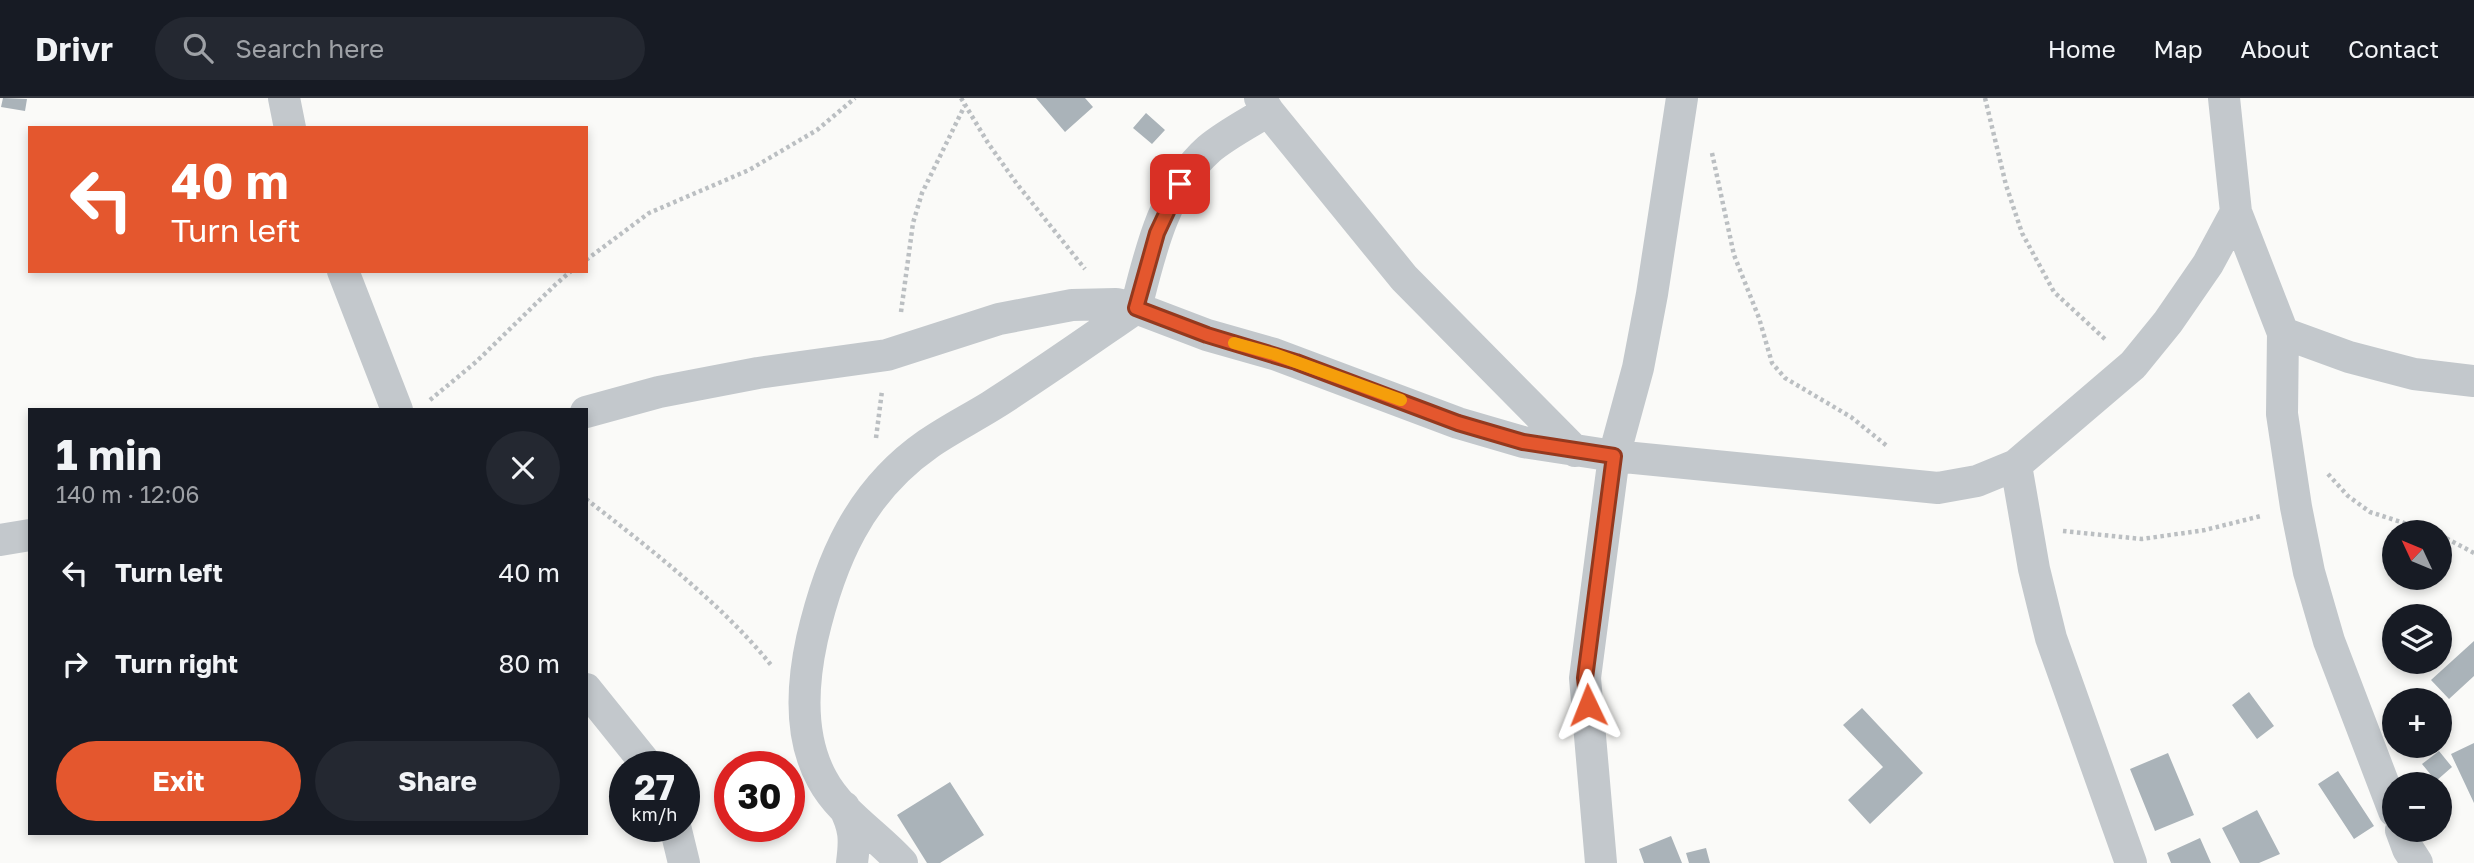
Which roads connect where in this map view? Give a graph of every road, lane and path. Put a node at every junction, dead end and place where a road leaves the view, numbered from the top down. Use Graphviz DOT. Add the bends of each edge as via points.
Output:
graph roads {
  1 [pos="284,98"];
  2 [pos="855,98"];
  3 [pos="961,98"];
  4 [pos="1985,98"];
  5 [pos="2224,98"];
  6 [pos="1682,100"];
  7 [pos="1264,104"];
  8 [pos="965,105"];
  9 [pos="290,126"];
  10 [pos="2236,212"];
  11 [pos="588,259"];
  12 [pos="344,273"];
  13 [pos="570,273"];
  14 [pos="1126,306"];
  15 [pos="2283,333"];
  16 [pos="887,355"];
  17 [pos="2133,365"];
  18 [pos="2474,381"];
  19 [pos="428,402"];
  20 [pos="396,408"];
  21 [pos="588,411"];
  22 [pos="1889,448"];
  23 [pos="1575,451"];
  24 [pos="1614,456"];
  25 [pos="2016,465"];
  26 [pos="2321,465"];
  27 [pos="871,498"];
  28 [pos="588,501"];
  29 [pos="2296,507"];
  30 [pos="2025,518"];
  31 [pos="2395,520"];
  32 [pos="28,535"];
  33 [pos="0,540"];
  34 [pos="2452,542"];
  35 [pos="2474,554"];
  36 [pos="588,691"];
  37 [pos="804,719"];
  38 [pos="636,751"];
  39 [pos="2382,780"];
  40 [pos="842,806"];
  41 [pos="679,842"];
  42 [pos="2405,842"];
  43 [pos="684,863"];
  44 [pos="852,863"];
  45 [pos="902,863"];
  46 [pos="1601,863"];
  47 [pos="2131,863"];
  48 [pos="2417,863"];
  1 -- 9 [label="street"];
  2 -- 11 [label="path" via="817,130 749,170 649,213"];
  3 -- 8 [label="path"];
  4 -- 17 [label="path" via="2021,233 2054,292"];
  5 -- 10 [label="street"];
  6 -- 22 [label="path" via="1704,131 1716,164 1734,255 1772,363 1785,378 1850,417"];
  6 -- 24 [label="street" via="1640,356"];
  7 -- 14 [label="street" via="1188,171 1172,197"];
  7 -- 23 [label="street" via="1404,278"];
  8 -- 14 [label="path" via="1017,184"];
  8 -- 16 [label="path" via="922,193 913,223 903,307"];
  10 -- 15 [label="street"];
  10 -- 17 [label="street" via="2208,264"];
  12 -- 20 [label="street"];
  13 -- 19 [label="path"];
  14 -- 16 [label="street" via="1072,305 999,319"];
  14 -- 23 [label="street" via="1299,363 1458,423"];
  14 -- 27 [label="street" via="991,406 928,444 895,470"];
  15 -- 18 [label="street" via="2348,357"];
  15 -- 29 [label="street" via="2282,414"];
  16 -- 21 [label="street" via="758,373"];
  16 -- 27 [label="path"];
  17 -- 25 [label="street"];
  23 -- 24 [label="street"];
  24 -- 25 [label="street" via="1938,488 1977,481"];
  24 -- 46 [label="street" via="1585,678"];
  25 -- 30 [label="street"];
  26 -- 31 [label="path" via="2347,496 2370,512"];
  27 -- 37 [label="street" via="841,546 821,600 804,686"];
  28 -- 37 [label="path" via="755,645 787,685"];
  29 -- 30 [label="path" via="2205,530 2142,539 2062,531"];
  29 -- 39 [label="street" via="2329,641"];
  30 -- 47 [label="street" via="2051,638"];
  32 -- 33 [label="street"];
  34 -- 35 [label="path"];
  36 -- 38 [label="street"];
  37 -- 40 [label="street" via="823,781"];
  40 -- 44 [label="street" via="853,823"];
  40 -- 45 [label="street"];
  41 -- 43 [label="street"];
  42 -- 48 [label="street"];
}
